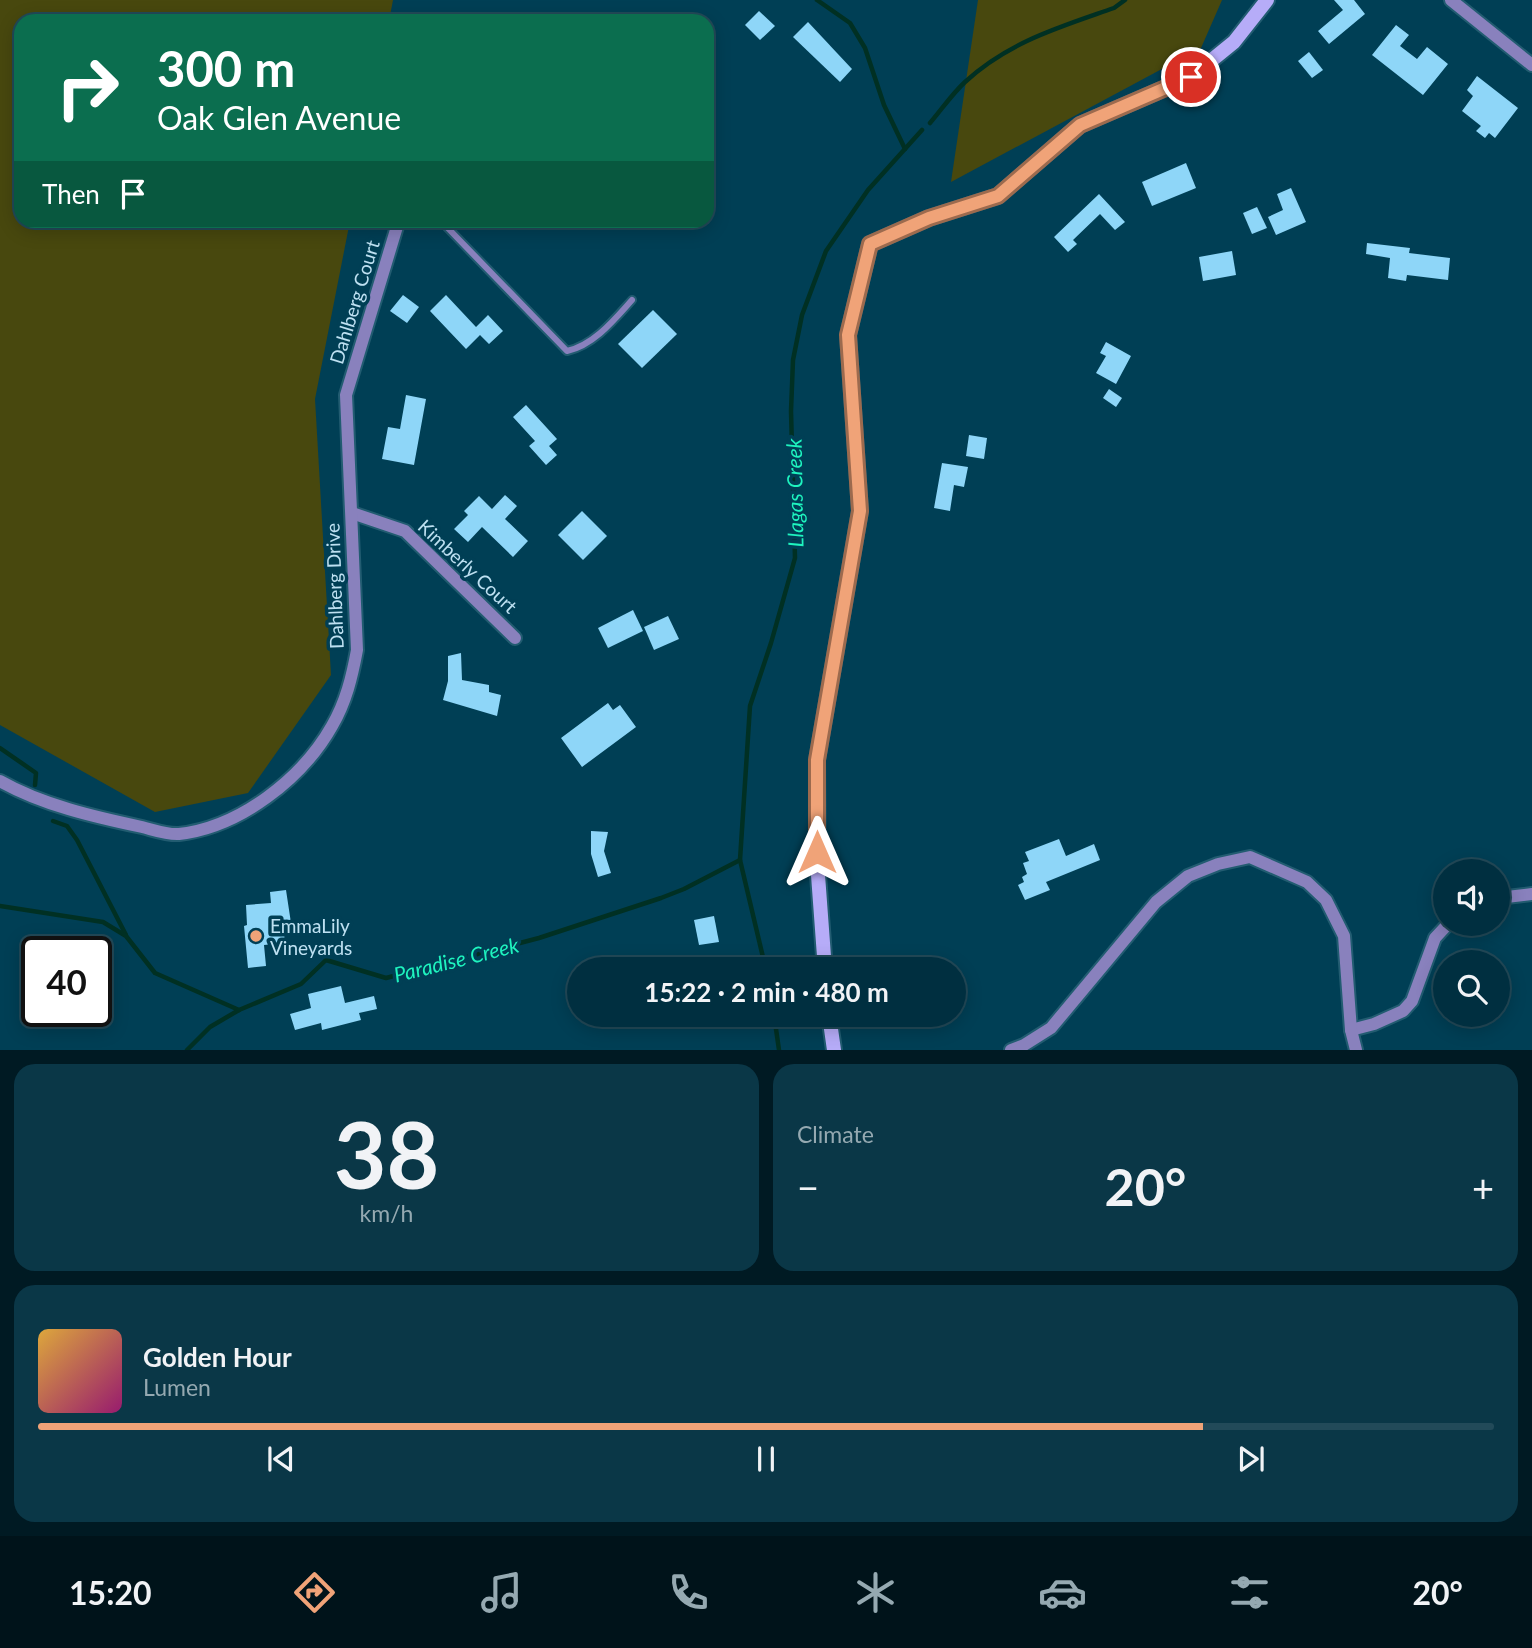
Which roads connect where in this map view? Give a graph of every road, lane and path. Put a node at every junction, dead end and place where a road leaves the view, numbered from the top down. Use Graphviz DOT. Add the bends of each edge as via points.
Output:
graph roads {
  1 [pos="1267,0"];
  2 [pos="1451,0"];
  3 [pos="1532,65"];
  4 [pos="397,228"];
  5 [pos="448,228"];
  6 [pos="632,300"];
  7 [pos="346,395"];
  8 [pos="352,513"];
  9 [pos="515,638"];
  10 [pos="0,781"];
  11 [pos="1532,894"];
  12 [pos="1510,897"];
  13 [pos="1436,936"];
  14 [pos="824,957"];
  15 [pos="831,1027"];
  16 [pos="1351,1030"];
  17 [pos="834,1049"];
  18 [pos="1011,1049"];
  19 [pos="1356,1049"];
  1 -- 14 [label="street" via="1234,42 1191,77 1080,125 998,196 929,218 870,244 848,335 860,511 817,760"];
  2 -- 3 [label="street"];
  4 -- 7 [label="street, Dahlberg Court"];
  5 -- 6 [label="lane" via="567,351 580,349"];
  7 -- 8 [label="street, Dahlberg Drive"];
  8 -- 9 [label="street, Kimberly Court" via="405,531"];
  8 -- 10 [label="street, Dahlberg Drive" via="357,650 350,685 332,727 282,785 240,816 176,835 107,819"];
  11 -- 12 [label="street"];
  13 -- 16 [label="street" via="1412,1001 1403,1011"];
  15 -- 17 [label="street"];
  16 -- 18 [label="street" via="1344,936 1326,900 1307,882 1250,857 1188,876 1156,902 1051,1028"];
  16 -- 19 [label="street"];
}
